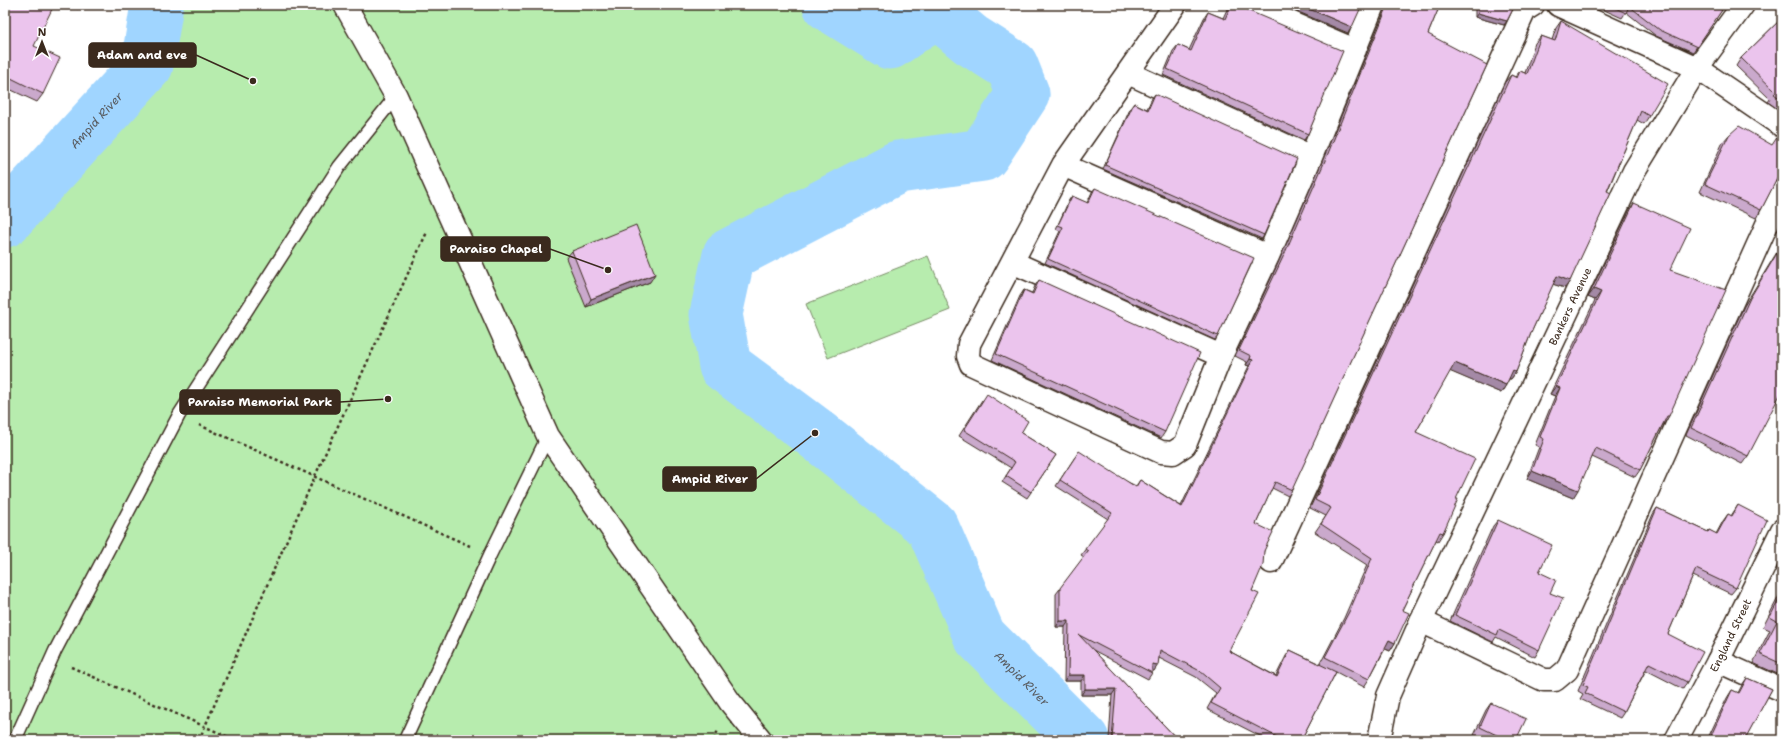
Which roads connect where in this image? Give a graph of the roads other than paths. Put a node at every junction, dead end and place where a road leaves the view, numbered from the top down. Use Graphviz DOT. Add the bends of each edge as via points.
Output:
graph roads {
  1 [pos="345,5"];
  2 [pos="1175,5"];
  3 [pos="1250,5"];
  4 [pos="1373,5"];
  5 [pos="1533,5"];
  6 [pos="1558,5"];
  7 [pos="1743,5"];
  8 [pos="1355,50"];
  9 [pos="1697,68"];
  10 [pos="1128,73"];
  11 [pos="396,96"];
  12 [pos="1782,126"];
  13 [pos="1311,156"];
  14 [pos="1063,165"];
  15 [pos="1782,191"];
  16 [pos="1268,256"];
  17 [pos="1012,262"];
  18 [pos="1221,356"];
  19 [pos="548,436"];
  20 [pos="1782,530"];
  21 [pos="1776,557"];
  22 [pos="1271,562"];
  23 [pos="1421,621"];
  24 [pos="1718,661"];
  25 [pos="1782,690"];
  26 [pos="15,740"];
  27 [pos="405,740"];
  28 [pos="761,740"];
  29 [pos="1379,740"];
  30 [pos="1676,740"];
  1 -- 11 [label="street"];
  2 -- 10 [label="street"];
  3 -- 8 [label="street"];
  4 -- 8 [label="street"];
  5 -- 22 [label="street" via="1525,10"];
  6 -- 9 [label="street"];
  7 -- 9 [label="street, Bankers Avenue"];
  8 -- 13 [label="street"];
  9 -- 12 [label="street"];
  9 -- 23 [label="street, Bankers Avenue" via="1634,171"];
  10 -- 13 [label="street"];
  10 -- 14 [label="street"];
  11 -- 19 [label="street"];
  11 -- 26 [label="lane" via="339,167 179,415 52,659"];
  13 -- 16 [label="street"];
  14 -- 16 [label="street"];
  14 -- 17 [label="street"];
  15 -- 23 [label="street" via="1567,670 1555,680 1544,680"];
  16 -- 18 [label="street"];
  17 -- 18 [label="street"];
  17 -- 18 [label="street" via="969,344 968,356 971,364 1161,452 1174,453 1185,445"];
  19 -- 27 [label="lane"];
  19 -- 28 [label="street" via="730,702"];
  20 -- 21 [label="street, England Street"];
  21 -- 24 [label="street, England Street"];
  23 -- 29 [label="street, Bankers Avenue" via="1388,696"];
  24 -- 25 [label="street"];
  24 -- 30 [label="street, England Street"];
}
